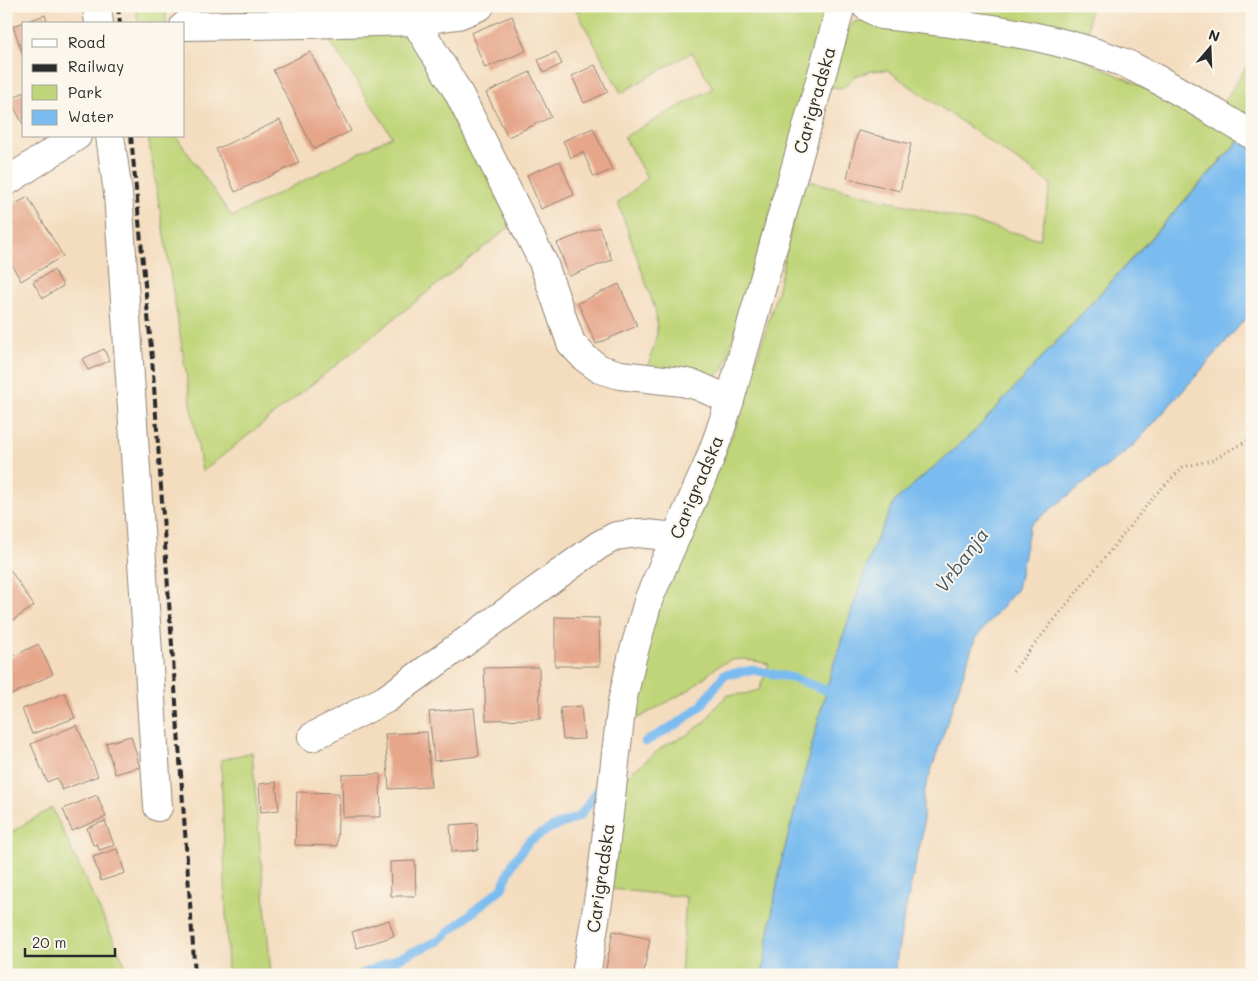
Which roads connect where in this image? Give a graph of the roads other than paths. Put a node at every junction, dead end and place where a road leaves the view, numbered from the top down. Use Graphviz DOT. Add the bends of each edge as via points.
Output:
graph roads {
  1 [pos="97,6"];
  2 [pos="181,6"];
  3 [pos="480,6"];
  4 [pos="864,6"];
  5 [pos="838,14"];
  6 [pos="415,21"];
  7 [pos="99,22"];
  8 [pos="183,22"];
  9 [pos="185,25"];
  10 [pos="1252,135"];
  11 [pos="74,138"];
  12 [pos="110,138"];
  13 [pos="6,182"];
  14 [pos="730,400"];
  15 [pos="675,537"];
  16 [pos="312,737"];
  17 [pos="158,807"];
  18 [pos="586,975"];
  1 -- 7 [label="street"];
  2 -- 8 [label="street"];
  3 -- 6 [label="street" via="458,15"];
  4 -- 5 [label="street"];
  4 -- 10 [label="street" via="881,14 1060,42 1121,62 1166,84"];
  5 -- 14 [label="street, Carigradska"];
  6 -- 9 [label="street"];
  6 -- 14 [label="street" via="458,92 543,262 571,343 585,358 620,376 696,385"];
  11 -- 13 [label="street"];
  12 -- 17 [label="street" via="118,193"];
  14 -- 15 [label="street, Carigradska" via="708,464"];
  15 -- 16 [label="street" via="638,533 616,536 598,545 386,699"];
  15 -- 18 [label="street, Carigradska" via="649,598 622,702 601,883"];
}
